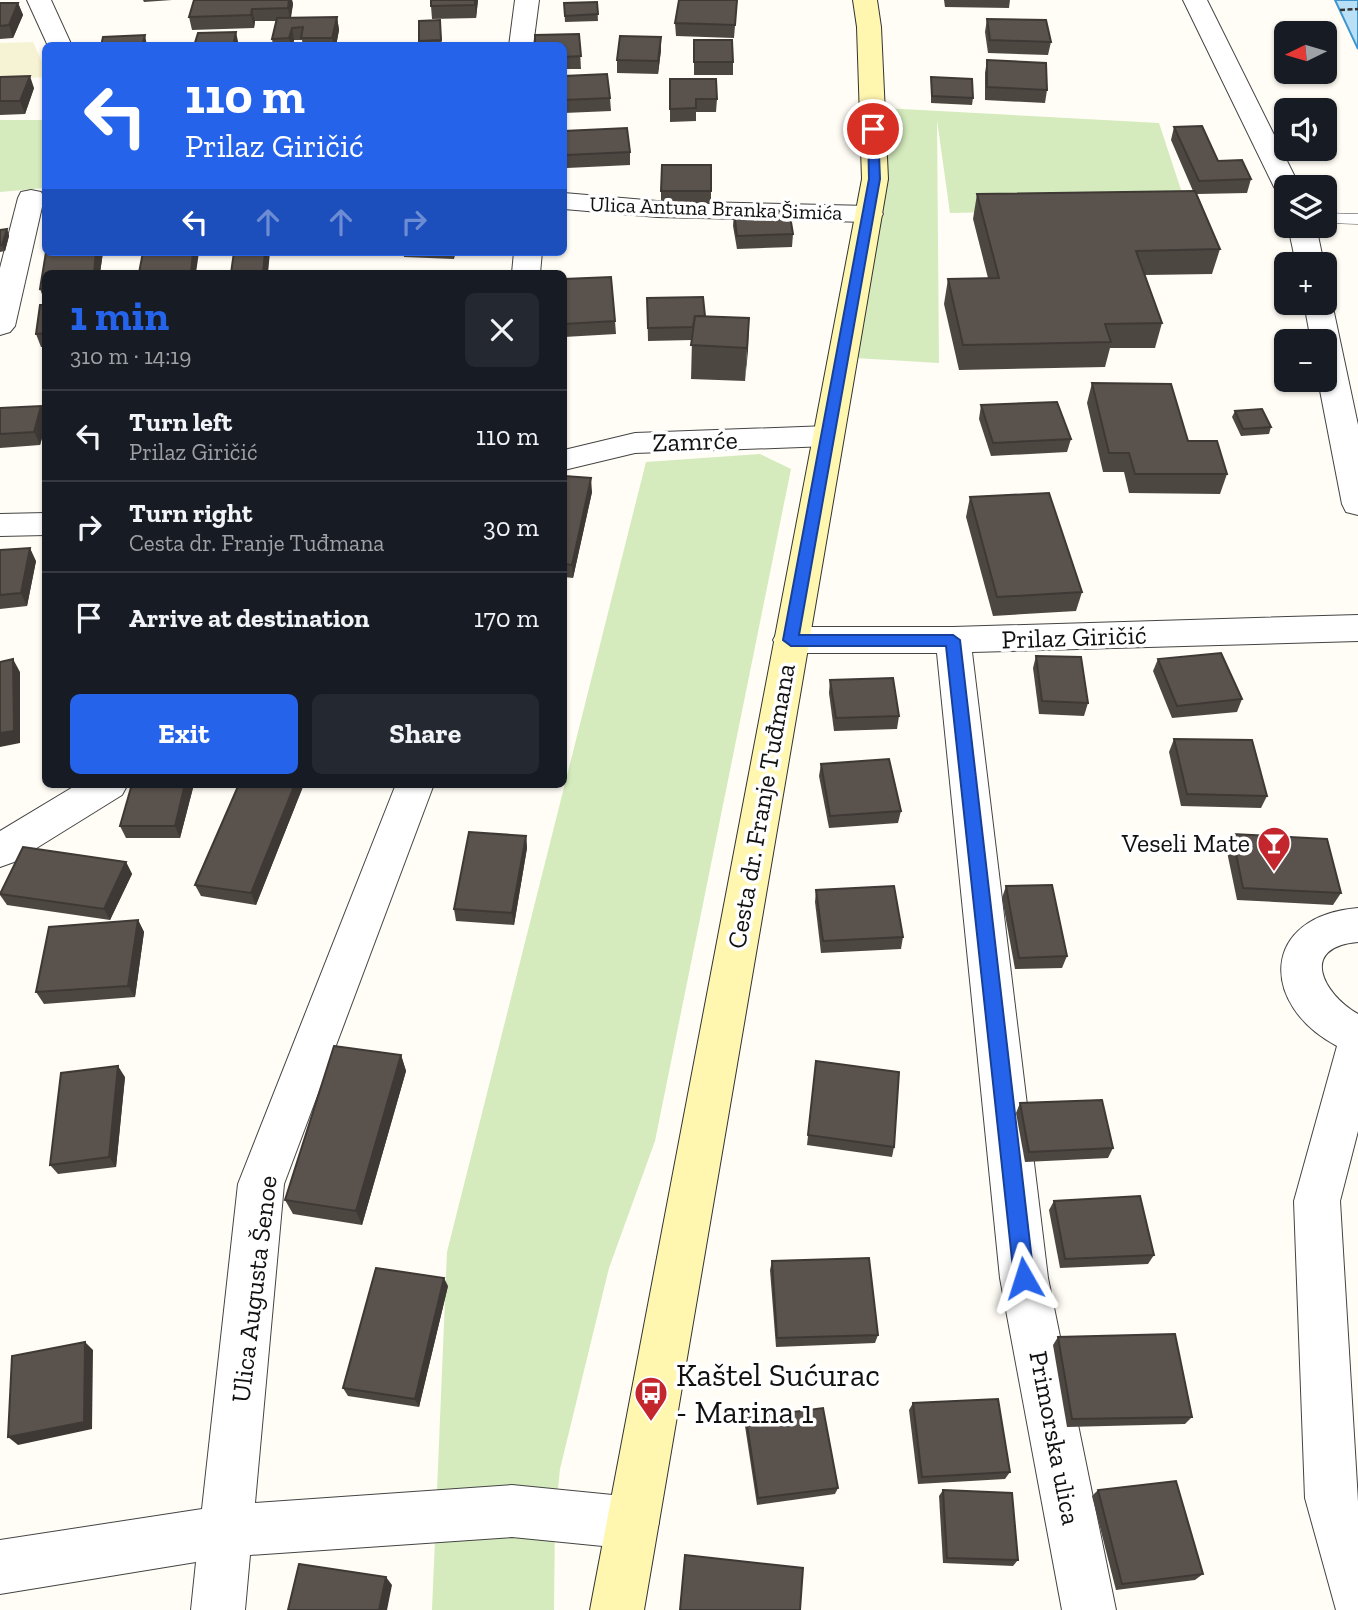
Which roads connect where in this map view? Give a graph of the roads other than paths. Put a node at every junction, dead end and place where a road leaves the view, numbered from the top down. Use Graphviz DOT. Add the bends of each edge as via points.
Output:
graph roads {
  1 [pos="39,0"];
  2 [pos="527,0"];
  3 [pos="865,0"];
  4 [pos="1195,0"];
  5 [pos="58,42"];
  6 [pos="522,42"];
  7 [pos="1281,175"];
  8 [pos="38,198"];
  9 [pos="0,201"];
  10 [pos="567,201"];
  11 [pos="869,214"];
  12 [pos="1337,218"];
  13 [pos="1358,219"];
  14 [pos="1320,315"];
  15 [pos="0,326"];
  16 [pos="828,436"];
  17 [pos="567,459"];
  18 [pos="1358,504"];
  19 [pos="42,524"];
  20 [pos="0,525"];
  21 [pos="1358,628"];
  22 [pos="791,640"];
  23 [pos="953,640"];
  24 [pos="102,788"];
  25 [pos="413,788"];
  26 [pos="0,851"];
  27 [pos="1358,925"];
  28 [pos="1358,1035"];
  29 [pos="1358,1048"];
  30 [pos="633,1523"];
  31 [pos="226,1531"];
  32 [pos="0,1567"];
  33 [pos="1358,1598"];
  34 [pos="218,1610"];
  35 [pos="617,1610"];
  36 [pos="1089,1610"];
  1 -- 5 [label="street"];
  2 -- 6 [label="street"];
  3 -- 11 [label="main road, Cesta dr. Franje Tuđmana" via="875,179"];
  4 -- 7 [label="street"];
  8 -- 9 [label="street"];
  8 -- 15 [label="street"];
  10 -- 11 [label="street, Ulica Antuna Branka Šimića" via="657,209"];
  11 -- 16 [label="main road, Cesta dr. Franje Tuđmana"];
  12 -- 13 [label="lane"];
  14 -- 18 [label="street"];
  16 -- 17 [label="street, Zamrće" via="635,443"];
  16 -- 22 [label="main road, Cesta dr. Franje Tuđmana"];
  19 -- 20 [label="street"];
  21 -- 23 [label="street, Prilaz Giričić"];
  22 -- 23 [label="street, Prilaz Giričić"];
  22 -- 30 [label="main road, Cesta dr. Franje Tuđmana"];
  23 -- 36 [label="street, Primorska ulica" via="1024,1278"];
  24 -- 26 [label="street"];
  25 -- 31 [label="street, Ulica Augusta Šenoe" via="261,1184"];
  27 -- 28 [label="street" via="1325,930 1310,940 1302,955 1301,973 1320,1010"];
  29 -- 33 [label="street" via="1317,1201 1331,1498"];
  30 -- 31 [label="street" via="512,1511"];
  30 -- 35 [label="main road, Cesta dr. Franje Tuđmana"];
  31 -- 32 [label="street"];
  31 -- 34 [label="street, Ulica Augusta Šenoe"];
}
